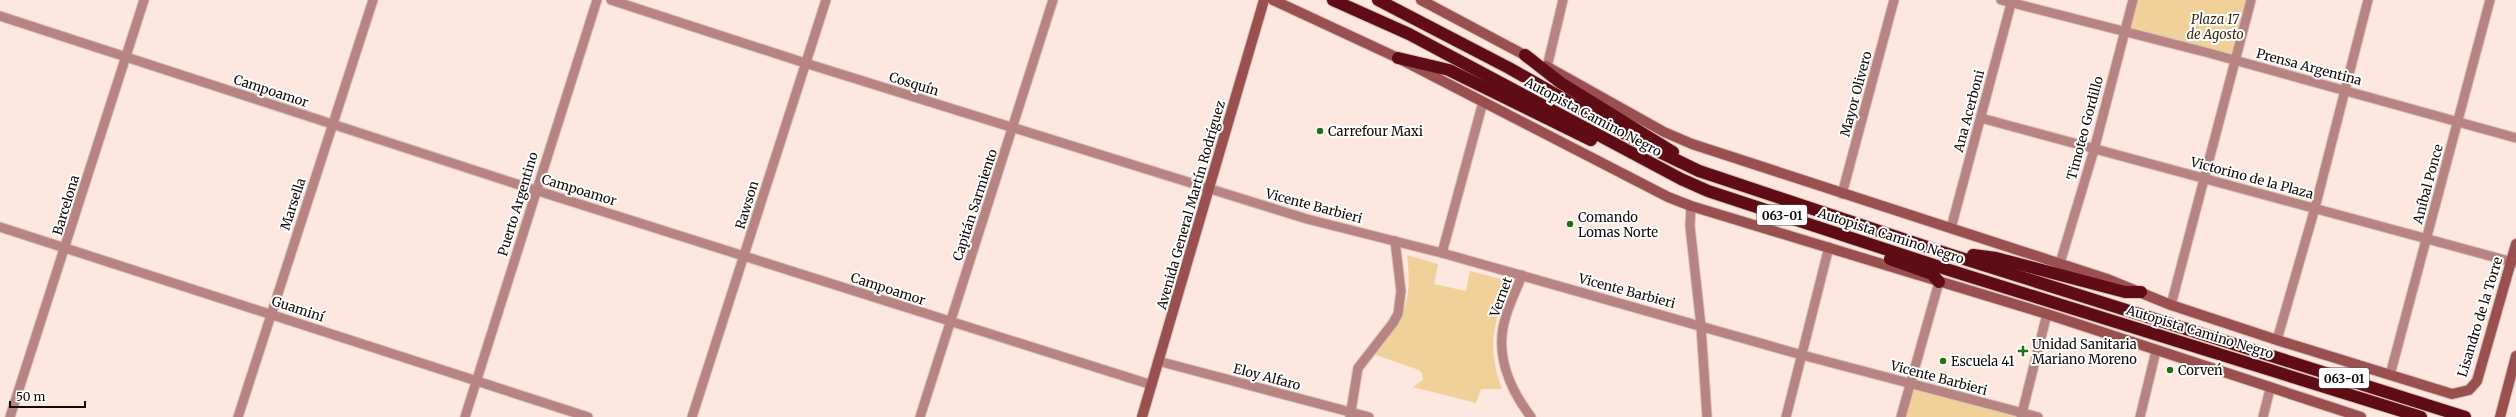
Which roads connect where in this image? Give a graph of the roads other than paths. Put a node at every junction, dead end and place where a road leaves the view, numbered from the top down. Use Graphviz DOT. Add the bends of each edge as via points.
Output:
graph roads {
  1 [pos="144,0"];
  2 [pos="373,0"];
  3 [pos="597,0"];
  4 [pos="611,0"];
  5 [pos="826,0"];
  6 [pos="1053,0"];
  7 [pos="1264,0"];
  8 [pos="1273,0"];
  9 [pos="1334,0"];
  10 [pos="1378,0"];
  11 [pos="1421,0"];
  12 [pos="1563,0"];
  13 [pos="1894,0"];
  14 [pos="2001,0"];
  15 [pos="2133,0"];
  16 [pos="2251,0"];
  17 [pos="2368,0"];
  18 [pos="2490,0"];
  19 [pos="2011,1"];
  20 [pos="0,16"];
  21 [pos="2125,32"];
  22 [pos="1525,55"];
  23 [pos="126,57"];
  24 [pos="1398,58"];
  25 [pos="2235,61"];
  26 [pos="805,63"];
  27 [pos="1547,67"];
  28 [pos="2344,90"];
  29 [pos="1484,102"];
  30 [pos="1981,118"];
  31 [pos="2458,122"];
  32 [pos="332,124"];
  33 [pos="1013,128"];
  34 [pos="2516,138"];
  35 [pos="2094,150"];
  36 [pos="1633,153"];
  37 [pos="1699,171"];
  38 [pos="2204,178"];
  39 [pos="535,190"];
  40 [pos="1209,190"];
  41 [pos="1842,194"];
  42 [pos="1691,206"];
  43 [pos="2315,208"];
  44 [pos="0,227"];
  45 [pos="1951,228"];
  46 [pos="1839,234"];
  47 [pos="2427,238"];
  48 [pos="1395,241"];
  49 [pos="2516,244"];
  50 [pos="1829,247"];
  51 [pos="66,248"];
  52 [pos="1942,252"];
  53 [pos="1442,253"];
  54 [pos="744,256"];
  55 [pos="2513,262"];
  56 [pos="2060,263"];
  57 [pos="1522,275"];
  58 [pos="1939,282"];
  59 [pos="2141,292"];
  60 [pos="2171,304"];
  61 [pos="271,313"];
  62 [pos="2047,314"];
  63 [pos="950,322"];
  64 [pos="1701,326"];
  65 [pos="2276,340"];
  66 [pos="2156,351"];
  67 [pos="1802,355"];
  68 [pos="2516,356"];
  69 [pos="1158,361"];
  70 [pos="2390,375"];
  71 [pos="477,381"];
  72 [pos="1910,382"];
  73 [pos="1152,385"];
  74 [pos="2270,389"];
  75 [pos="1350,415"];
  76 [pos="2022,415"];
  77 [pos="10,417"];
  78 [pos="238,417"];
  79 [pos="466,417"];
  80 [pos="588,417"];
  81 [pos="692,417"];
  82 [pos="920,417"];
  83 [pos="1142,417"];
  84 [pos="1369,417"];
  85 [pos="1530,417"];
  86 [pos="1707,417"];
  87 [pos="1786,417"];
  88 [pos="1902,417"];
  89 [pos="2038,417"];
  90 [pos="2140,417"];
  91 [pos="2263,417"];
  92 [pos="2361,417"];
  93 [pos="2421,417"];
  94 [pos="2465,417"];
  95 [pos="2500,417"];
  1 -- 23 [label="street, Barcelona"];
  2 -- 32 [label="street, Marsella"];
  3 -- 39 [label="street, Puerto Argentino"];
  4 -- 26 [label="street, Cosquín"];
  5 -- 26 [label="street, Rawson"];
  6 -- 33 [label="street, Capitán Sarmiento"];
  7 -- 40 [label="street, Avenida General Martín Rodríguez"];
  8 -- 24 [label="street"];
  9 -- 36 [label="highway, Autopista Camino Negro / 063-01" via="1409,34"];
  10 -- 37 [label="highway, Autopista Camino Negro / 063-01" via="1496,61 1643,144"];
  11 -- 22 [label="street"];
  12 -- 27 [label="street"];
  13 -- 41 [label="street, Mayor Olivero"];
  14 -- 19 [label="street, Prensa Argentina"];
  15 -- 21 [label="street, Timoteo Gordillo"];
  16 -- 25 [label="street"];
  17 -- 28 [label="street"];
  18 -- 31 [label="street, Aníbal Ponce"];
  19 -- 21 [label="street, Prensa Argentina"];
  19 -- 30 [label="street, Ana Acerboni"];
  20 -- 23 [label="street, Campoamor"];
  21 -- 25 [label="street, Prensa Argentina"];
  21 -- 35 [label="street, Timoteo Gordillo"];
  22 -- 27 [label="street"];
  22 -- 37 [label="highway" via="1561,83 1660,143"];
  23 -- 32 [label="street, Campoamor"];
  23 -- 51 [label="street, Barcelona"];
  24 -- 29 [label="street"];
  24 -- 36 [label="highway" via="1448,70 1534,114 1613,150"];
  25 -- 28 [label="street, Prensa Argentina"];
  25 -- 38 [label="street"];
  26 -- 33 [label="street, Cosquín"];
  26 -- 54 [label="street, Rawson"];
  27 -- 41 [label="street" via="1670,135"];
  28 -- 31 [label="street, Prensa Argentina"];
  28 -- 43 [label="street"];
  29 -- 42 [label="street"];
  29 -- 53 [label="street"];
  30 -- 35 [label="street, Victorino de la Plaza"];
  30 -- 45 [label="street, Ana Acerboni"];
  31 -- 34 [label="street, Prensa Argentina"];
  31 -- 47 [label="street, Aníbal Ponce"];
  32 -- 39 [label="street, Campoamor"];
  32 -- 61 [label="street, Marsella"];
  33 -- 40 [label="street, Cosquín"];
  33 -- 63 [label="street, Capitán Sarmiento"];
  35 -- 38 [label="street, Victorino de la Plaza"];
  35 -- 56 [label="street, Timoteo Gordillo"];
  36 -- 46 [label="highway, Autopista Camino Negro / 063-01" via="1708,191"];
  37 -- 52 [label="highway, Autopista Camino Negro / 063-01"];
  38 -- 43 [label="street, Victorino de la Plaza"];
  38 -- 60 [label="street"];
  39 -- 54 [label="street, Campoamor"];
  39 -- 71 [label="street, Puerto Argentino"];
  40 -- 48 [label="street, Vicente Barbieri"];
  40 -- 69 [label="street, Avenida General Martín Rodríguez"];
  41 -- 45 [label="street"];
  42 -- 50 [label="street"];
  42 -- 64 [label="street" via="1690,226"];
  43 -- 47 [label="street, Victorino de la Plaza"];
  43 -- 65 [label="street"];
  44 -- 51 [label="street, Guaminí"];
  45 -- 56 [label="street"];
  46 -- 58 [label="highway" via="1870,252 1932,274"];
  46 -- 93 [label="highway, Autopista Camino Negro / 063-01"];
  47 -- 55 [label="street, Victorino de la Plaza"];
  47 -- 70 [label="street, Aníbal Ponce"];
  48 -- 53 [label="street, Vicente Barbieri"];
  48 -- 75 [label="street" via="1401,290 1398,314 1358,368"];
  49 -- 55 [label="street, Lisandro de la Torre"];
  50 -- 58 [label="street"];
  50 -- 67 [label="street"];
  51 -- 61 [label="street, Guaminí"];
  51 -- 77 [label="street, Barcelona"];
  52 -- 59 [label="highway" via="1996,258 2125,292"];
  52 -- 94 [label="highway, Autopista Camino Negro / 063-01"];
  53 -- 57 [label="street, Vicente Barbieri"];
  54 -- 63 [label="street, Campoamor"];
  54 -- 81 [label="street, Rawson"];
  55 -- 70 [label="street, Lisandro de la Torre" via="2479,376 2474,385 2457,394"];
  56 -- 59 [label="street"];
  57 -- 64 [label="street, Vicente Barbieri"];
  57 -- 85 [label="street, Vernet" via="1506,316 1502,356 1509,381"];
  58 -- 62 [label="street"];
  58 -- 72 [label="street"];
  59 -- 60 [label="street"];
  60 -- 65 [label="street"];
  61 -- 71 [label="street, Guaminí"];
  61 -- 78 [label="street, Marsella"];
  62 -- 66 [label="street"];
  62 -- 76 [label="street"];
  63 -- 73 [label="street, Campoamor"];
  63 -- 82 [label="street, Capitán Sarmiento"];
  64 -- 67 [label="street, Vicente Barbieri"];
  64 -- 86 [label="street"];
  65 -- 70 [label="street"];
  66 -- 74 [label="street"];
  66 -- 90 [label="street"];
  67 -- 72 [label="street, Vicente Barbieri"];
  67 -- 87 [label="street"];
  68 -- 95 [label="street"];
  69 -- 73 [label="street, Avenida General Martín Rodríguez"];
  69 -- 75 [label="street, Eloy Alfaro"];
  71 -- 79 [label="street, Puerto Argentino"];
  71 -- 80 [label="street, Guaminí"];
  72 -- 76 [label="street, Vicente Barbieri"];
  72 -- 88 [label="street"];
  73 -- 83 [label="street, Avenida General Martín Rodríguez"];
  74 -- 91 [label="street"];
  74 -- 92 [label="street"];
  75 -- 84 [label="street, Eloy Alfaro"];
  76 -- 89 [label="street, Vicente Barbieri"];
}
